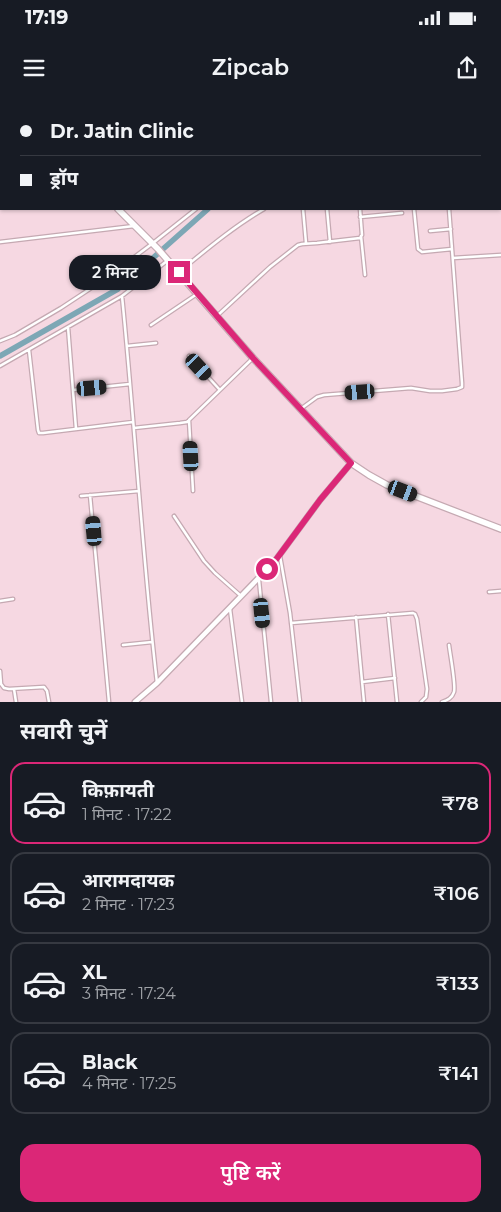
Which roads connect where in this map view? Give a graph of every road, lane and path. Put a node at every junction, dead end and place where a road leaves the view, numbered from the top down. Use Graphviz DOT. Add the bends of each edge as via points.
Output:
graph roads {
  1 [pos="119,210"];
  2 [pos="195,210"];
  3 [pos="262,210"];
  4 [pos="303,210"];
  5 [pos="327,210"];
  6 [pos="360,210"];
  7 [pos="414,210"];
  8 [pos="449,210"];
  9 [pos="402,212"];
  10 [pos="360,217"];
  11 [pos="136,226"];
  12 [pos="450,229"];
  13 [pos="430,231"];
  14 [pos="361,236"];
  15 [pos="0,242"];
  16 [pos="330,242"];
  17 [pos="153,243"];
  18 [pos="306,243"];
  19 [pos="452,249"];
  20 [pos="501,255"];
  21 [pos="167,258"];
  22 [pos="452,258"];
  23 [pos="179,272"];
  24 [pos="365,275"];
  25 [pos="198,294"];
  26 [pos="122,296"];
  27 [pos="217,316"];
  28 [pos="151,325"];
  29 [pos="68,327"];
  30 [pos="0,341"];
  31 [pos="156,343"];
  32 [pos="127,346"];
  33 [pos="29,349"];
  34 [pos="189,356"];
  35 [pos="253,358"];
  36 [pos="0,366"];
  37 [pos="130,384"];
  38 [pos="73,390"];
  39 [pos="220,390"];
  40 [pos="301,409"];
  41 [pos="189,420"];
  42 [pos="133,422"];
  43 [pos="134,428"];
  44 [pos="76,429"];
  45 [pos="351,463"];
  46 [pos="138,491"];
  47 [pos="194,492"];
  48 [pos="90,495"];
  49 [pos="81,496"];
  50 [pos="174,516"];
  51 [pos="501,529"];
  52 [pos="279,554"];
  53 [pos="259,578"];
  54 [pos="501,591"];
  55 [pos="489,592"];
  56 [pos="241,596"];
  57 [pos="12,600"];
  58 [pos="0,601"];
  59 [pos="230,608"];
  60 [pos="388,614"];
  61 [pos="356,617"];
  62 [pos="291,623"];
  63 [pos="152,642"];
  64 [pos="449,645"];
  65 [pos="123,646"];
  66 [pos="0,671"];
  67 [pos="395,678"];
  68 [pos="362,682"];
  69 [pos="157,683"];
  70 [pos="14,689"];
  71 [pos="16,702"];
  72 [pos="49,702"];
  73 [pos="109,702"];
  74 [pos="135,702"];
  75 [pos="242,702"];
  76 [pos="271,702"];
  77 [pos="300,702"];
  78 [pos="364,702"];
  79 [pos="397,702"];
  80 [pos="422,702"];
  81 [pos="442,702"];
  1 -- 11 [label="street"];
  2 -- 17 [label="lane"];
  3 -- 23 [label="lane" via="247,218"];
  4 -- 18 [label="lane"];
  5 -- 16 [label="lane"];
  6 -- 10 [label="lane"];
  7 -- 19 [label="lane" via="418,249 422,252"];
  8 -- 12 [label="lane"];
  9 -- 10 [label="lane"];
  10 -- 14 [label="lane"];
  11 -- 15 [label="lane"];
  11 -- 17 [label="street"];
  12 -- 13 [label="lane"];
  12 -- 19 [label="lane"];
  14 -- 16 [label="lane"];
  14 -- 24 [label="lane"];
  16 -- 18 [label="lane"];
  17 -- 21 [label="street"];
  17 -- 30 [label="lane" via="61,308"];
  18 -- 27 [label="lane" via="288,252"];
  19 -- 22 [label="lane"];
  20 -- 22 [label="lane"];
  21 -- 23 [label="street"];
  21 -- 26 [label="lane"];
  22 -- 40 [label="lane" via="461,388 430,391 412,388 324,395"];
  23 -- 25 [label="street"];
  25 -- 27 [label="street"];
  25 -- 28 [label="lane"];
  26 -- 29 [label="lane"];
  26 -- 32 [label="lane"];
  27 -- 35 [label="street"];
  29 -- 33 [label="lane"];
  29 -- 38 [label="lane"];
  31 -- 32 [label="lane"];
  32 -- 37 [label="lane"];
  33 -- 36 [label="lane"];
  33 -- 44 [label="lane" via="38,432"];
  34 -- 39 [label="lane"];
  35 -- 39 [label="lane"];
  35 -- 40 [label="street"];
  37 -- 38 [label="lane"];
  37 -- 42 [label="lane"];
  38 -- 44 [label="lane"];
  39 -- 41 [label="lane"];
  40 -- 45 [label="street"];
  41 -- 43 [label="lane"];
  41 -- 47 [label="lane"];
  42 -- 43 [label="lane"];
  42 -- 44 [label="lane"];
  43 -- 46 [label="lane"];
  45 -- 51 [label="street" via="387,484"];
  45 -- 52 [label="street"];
  46 -- 48 [label="lane"];
  46 -- 63 [label="lane"];
  48 -- 49 [label="lane"];
  48 -- 73 [label="lane"];
  50 -- 56 [label="lane" via="209,567"];
  52 -- 53 [label="street"];
  52 -- 62 [label="lane"];
  53 -- 56 [label="street"];
  53 -- 76 [label="lane"];
  54 -- 55 [label="lane"];
  56 -- 59 [label="street"];
  57 -- 58 [label="lane"];
  59 -- 69 [label="street"];
  59 -- 75 [label="lane"];
  60 -- 61 [label="lane"];
  60 -- 67 [label="lane"];
  60 -- 80 [label="lane" via="411,612 416,616 427,689"];
  61 -- 62 [label="lane"];
  61 -- 68 [label="lane"];
  62 -- 77 [label="lane"];
  63 -- 65 [label="lane"];
  63 -- 69 [label="lane"];
  64 -- 81 [label="lane" via="454,689 452,697"];
  66 -- 70 [label="lane" via="2,686"];
  67 -- 68 [label="lane"];
  67 -- 79 [label="lane"];
  68 -- 78 [label="lane"];
  69 -- 74 [label="street"];
  70 -- 71 [label="lane"];
  70 -- 72 [label="lane" via="45,688"];
}
